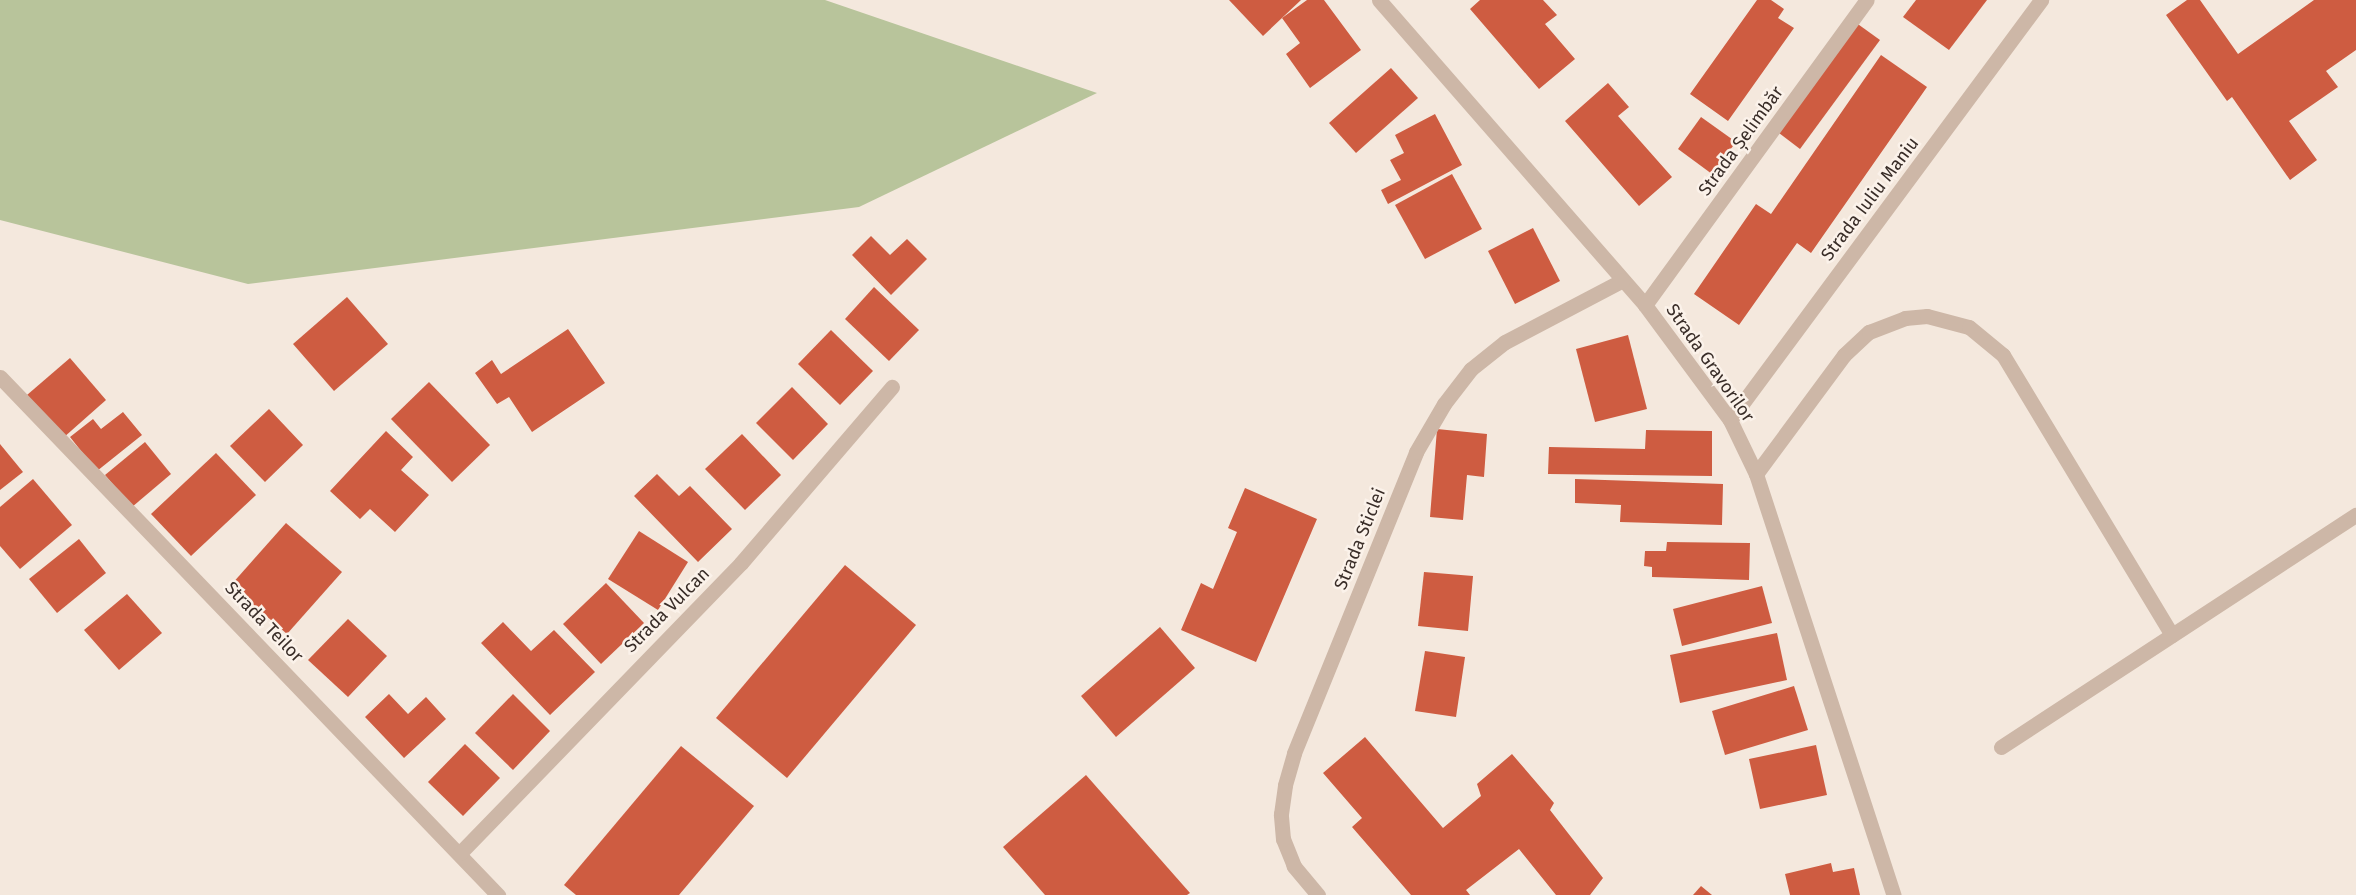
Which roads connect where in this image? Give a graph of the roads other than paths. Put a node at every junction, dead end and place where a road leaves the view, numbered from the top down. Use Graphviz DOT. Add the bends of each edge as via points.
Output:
graph roads {
  1 [pos="1379,0"];
  2 [pos="1868,0"];
  3 [pos="2041,0"];
  4 [pos="1623,280"];
  5 [pos="1645,305"];
  6 [pos="0,377"];
  7 [pos="892,387"];
  8 [pos="1730,420"];
  9 [pos="1756,474"];
  10 [pos="2356,515"];
  11 [pos="2172,635"];
  12 [pos="2001,747"];
  13 [pos="460,853"];
  14 [pos="498,895"];
  15 [pos="1318,895"];
  16 [pos="1894,895"];
  1 -- 4 [label="street, Strada Gravorilor"];
  2 -- 5 [label="street, Strada Șelimbăr"];
  3 -- 8 [label="street, Strada Iuliu Maniu"];
  4 -- 5 [label="street, Strada Gravorilor"];
  4 -- 15 [label="street, Strada Sticlei" via="1504,342 1471,369 1444,404 1416,452 1294,753 1285,785 1283,839 1294,866"];
  5 -- 8 [label="street, Strada Gravorilor"];
  6 -- 13 [label="street, Strada Teilor"];
  7 -- 13 [label="street, Strada Vulcan" via="741,563"];
  8 -- 9 [label="street, Strada Gravorilor"];
  9 -- 11 [label="street" via="1844,355 1869,332 1905,318 1927,316 1969,327 2003,355"];
  9 -- 16 [label="street, Strada Gravorilor"];
  10 -- 11 [label="street"];
  11 -- 12 [label="street"];
  13 -- 14 [label="street, Strada Teilor"];
}
